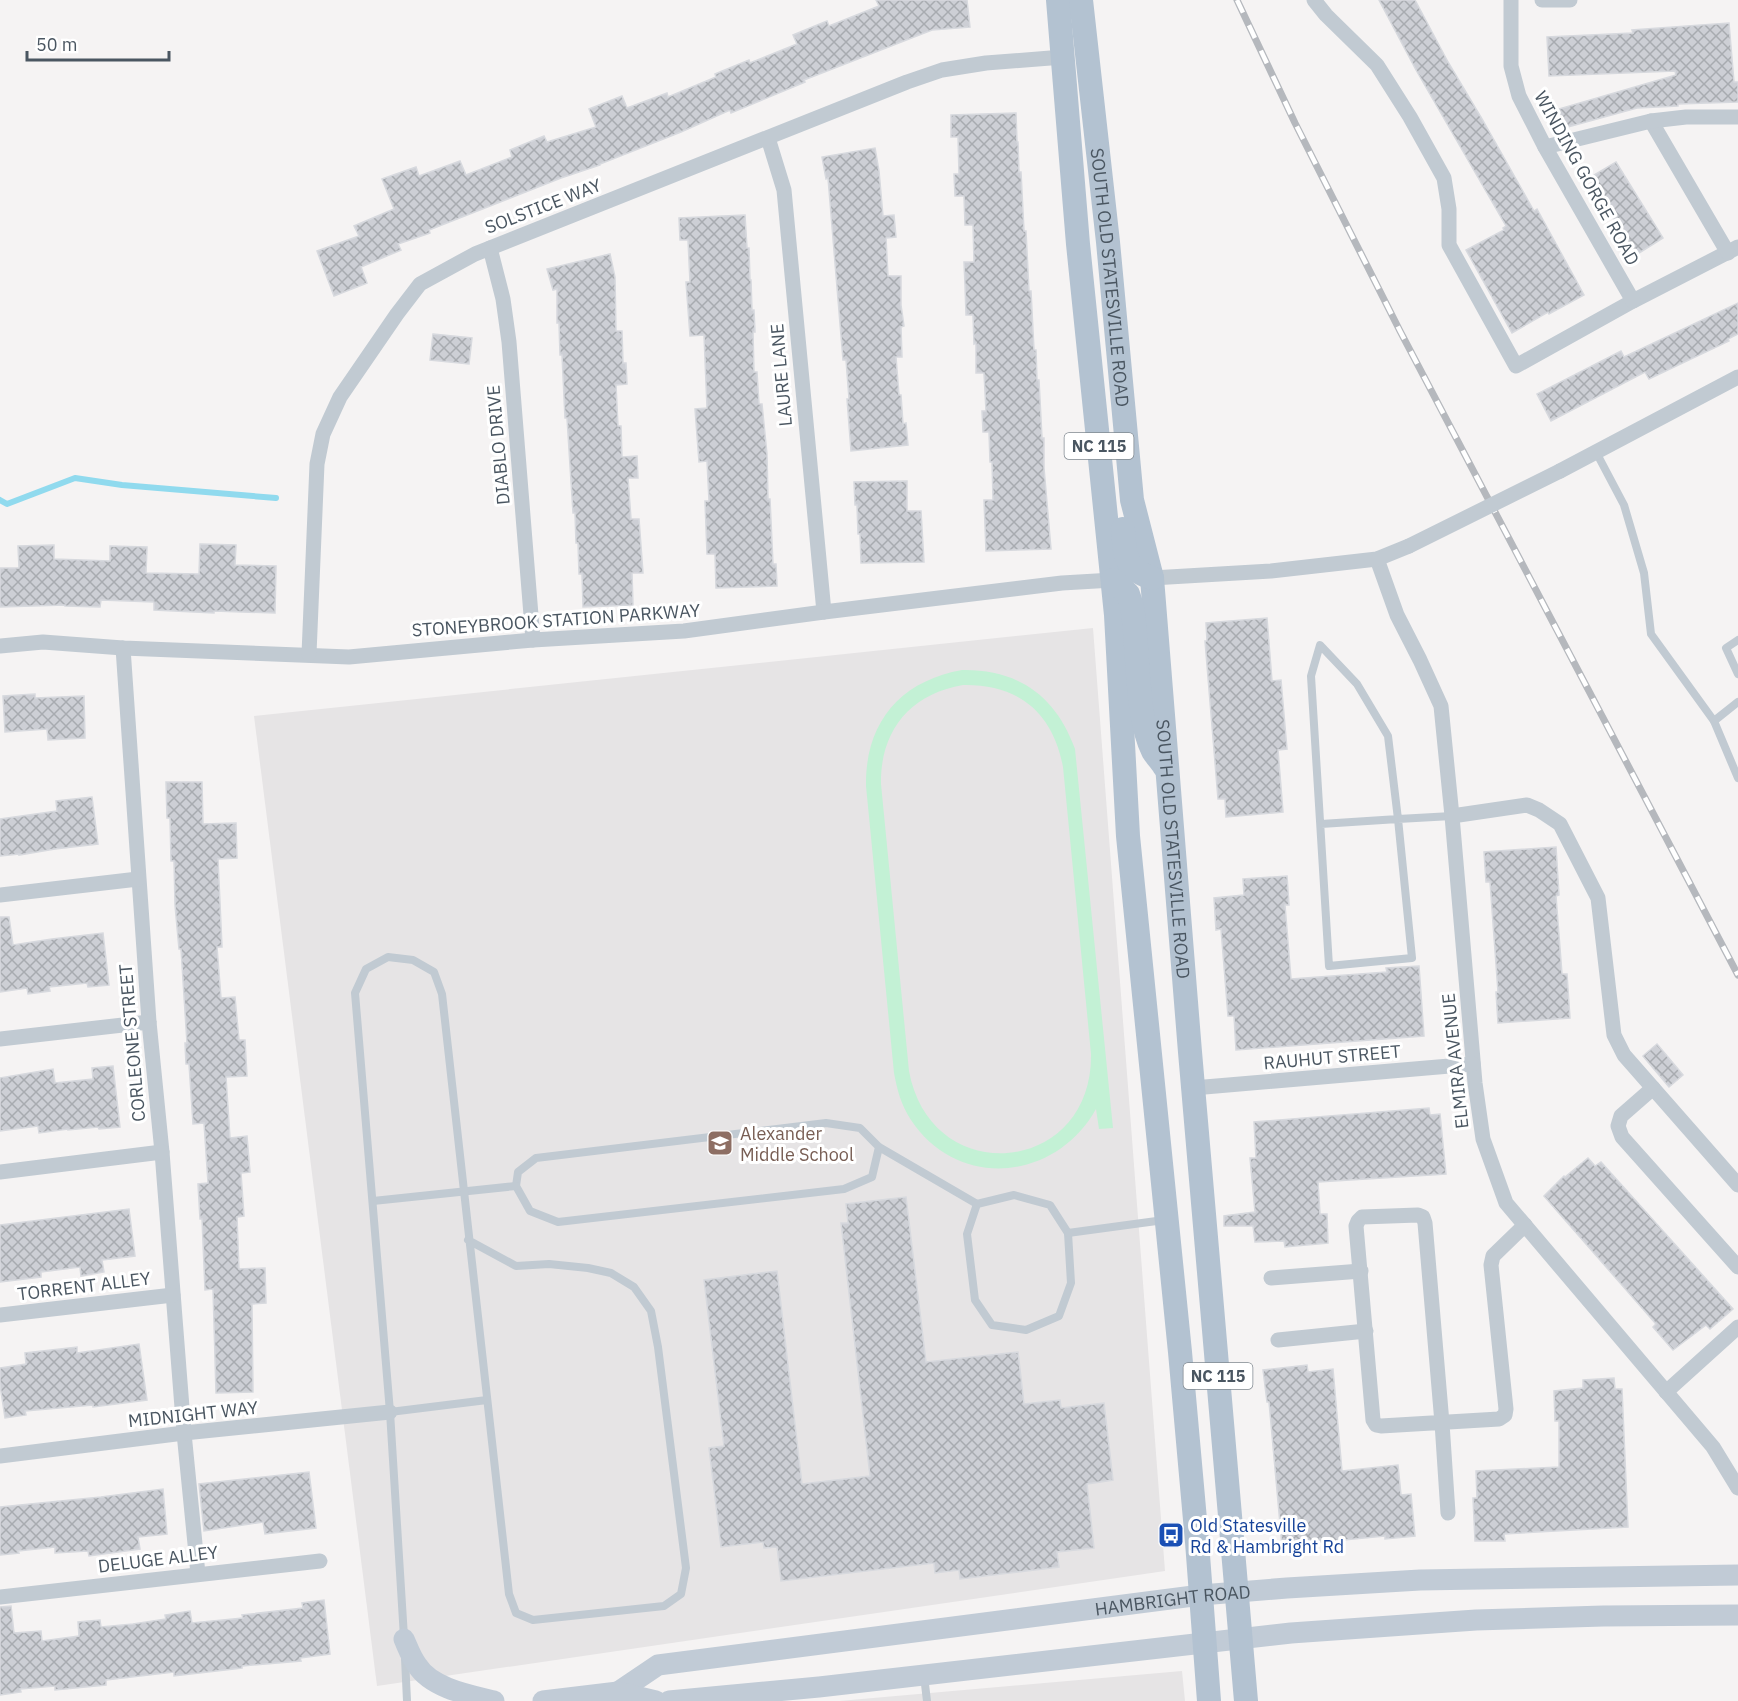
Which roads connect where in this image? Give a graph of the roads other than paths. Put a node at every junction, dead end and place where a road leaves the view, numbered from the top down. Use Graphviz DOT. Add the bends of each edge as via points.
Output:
graph roads {
  1 [pos="1058,0"];
  2 [pos="1081,0"];
  3 [pos="1314,0"];
  4 [pos="1511,0"];
  5 [pos="1542,0"];
  6 [pos="1570,0"];
  7 [pos="1063,57"];
  8 [pos="1738,117"];
  9 [pos="1651,122"];
  10 [pos="768,138"];
  11 [pos="1545,147"];
  12 [pos="490,248"];
  13 [pos="1733,250"];
  14 [pos="1633,301"];
  15 [pos="1087,330"];
  16 [pos="1738,377"];
  17 [pos="1596,452"];
  18 [pos="1377,559"];
  19 [pos="1152,578"];
  20 [pos="1113,580"];
  21 [pos="824,612"];
  22 [pos="533,640"];
  23 [pos="1738,640"];
  24 [pos="0,646"];
  25 [pos="123,648"];
  26 [pos="309,654"];
  27 [pos="1738,674"];
  28 [pos="1738,702"];
  29 [pos="1714,721"];
  30 [pos="1168,770"];
  31 [pos="1738,778"];
  32 [pos="1452,816"];
  33 [pos="1398,819"];
  34 [pos="1321,824"];
  35 [pos="138,879"];
  36 [pos="0,895"];
  37 [pos="149,1022"];
  38 [pos="0,1039"];
  39 [pos="1473,1064"];
  40 [pos="1194,1088"];
  41 [pos="1653,1088"];
  42 [pos="879,1147"];
  43 [pos="162,1152"];
  44 [pos="0,1172"];
  45 [pos="1738,1185"];
  46 [pos="516,1186"];
  47 [pos="463,1192"];
  48 [pos="373,1201"];
  49 [pos="977,1204"];
  50 [pos="1167,1220"];
  51 [pos="1525,1225"];
  52 [pos="1068,1233"];
  53 [pos="468,1240"];
  54 [pos="1738,1267"];
  55 [pos="1361,1271"];
  56 [pos="1271,1278"];
  57 [pos="173,1295"];
  58 [pos="0,1316"];
  59 [pos="1738,1327"];
  60 [pos="1366,1332"];
  61 [pos="1278,1340"];
  62 [pos="1666,1392"];
  63 [pos="487,1400"];
  64 [pos="390,1412"];
  65 [pos="1442,1423"];
  66 [pos="184,1434"];
  67 [pos="0,1456"];
  68 [pos="1738,1488"];
  69 [pos="1448,1513"];
  70 [pos="320,1561"];
  71 [pos="198,1574"];
  72 [pos="1738,1575"];
  73 [pos="1237,1593"];
  74 [pos="1201,1596"];
  75 [pos="0,1597"];
  76 [pos="1738,1615"];
  77 [pos="404,1639"];
  78 [pos="1241,1639"];
  79 [pos="1205,1642"];
  80 [pos="924,1675"];
  81 [pos="618,1692"];
  82 [pos="407,1701"];
  83 [pos="494,1701"];
  84 [pos="543,1701"];
  85 [pos="656,1701"];
  86 [pos="669,1701"];
  87 [pos="927,1701"];
  88 [pos="1209,1701"];
  89 [pos="1246,1701"];
  1 -- 7 [label="main road, SOUTH OLD STATESVILLE ROAD / NC 115"];
  2 -- 19 [label="main road, SOUTH OLD STATESVILLE ROAD / NC 115" via="1132,500"];
  3 -- 14 [label="street" via="1377,65 1410,117 1443,178 1449,209 1449,245 1516,366"];
  4 -- 11 [label="street, WINDING GORGE ROAD" via="1511,66 1520,96"];
  5 -- 6 [label="street"];
  7 -- 10 [label="street, SOLSTICE WAY" via="942,70"];
  7 -- 15 [label="main road, SOUTH OLD STATESVILLE ROAD / NC 115"];
  8 -- 9 [label="street"];
  9 -- 11 [label="street"];
  9 -- 13 [label="street"];
  10 -- 12 [label="street, SOLSTICE WAY"];
  10 -- 21 [label="street, LAURE LANE" via="784,190"];
  11 -- 14 [label="street, WINDING GORGE ROAD"];
  12 -- 22 [label="street, DIABLO DRIVE" via="509,342"];
  12 -- 26 [label="street, SOLSTICE WAY" via="420,284 340,397 323,434 317,464"];
  13 -- 14 [label="street"];
  15 -- 19 [label="main road" via="1109,411 1127,561"];
  15 -- 20 [label="main road, SOUTH OLD STATESVILLE ROAD / NC 115"];
  16 -- 17 [label="street"];
  17 -- 18 [label="street, bridge"];
  17 -- 29 [label="lane" via="1624,505 1644,573 1651,634"];
  18 -- 19 [label="street" via="1271,571"];
  18 -- 32 [label="street, ELMIRA AVENUE" via="1397,615 1441,706"];
  19 -- 30 [label="main road, SOUTH OLD STATESVILLE ROAD / NC 115"];
  20 -- 21 [label="street, STONEYBROOK STATION PARKWAY"];
  20 -- 30 [label="main road" via="1128,594 1132,606 1147,735"];
  20 -- 50 [label="main road, SOUTH OLD STATESVILLE ROAD / NC 115" via="1128,836"];
  21 -- 22 [label="street, STONEYBROOK STATION PARKWAY" via="684,631"];
  22 -- 26 [label="street, STONEYBROOK STATION PARKWAY" via="350,657"];
  23 -- 27 [label="lane" via="1726,648"];
  24 -- 25 [label="street, STONEYBROOK STATION PARKWAY" via="43,642"];
  25 -- 26 [label="street, STONEYBROOK STATION PARKWAY"];
  25 -- 35 [label="street, CORLEONE STREET"];
  28 -- 29 [label="lane"];
  29 -- 31 [label="lane"];
  30 -- 40 [label="main road, SOUTH OLD STATESVILLE ROAD / NC 115"];
  32 -- 33 [label="lane"];
  32 -- 39 [label="street, ELMIRA AVENUE"];
  32 -- 41 [label="street" via="1527,805 1560,824 1598,898 1614,1035 1624,1055"];
  33 -- 34 [label="lane"];
  33 -- 34 [label="lane" via="1412,958 1329,966"];
  33 -- 34 [label="lane" via="1388,736 1357,684 1320,645 1311,676"];
  35 -- 36 [label="street"];
  35 -- 37 [label="street, CORLEONE STREET"];
  37 -- 38 [label="street"];
  37 -- 43 [label="street, CORLEONE STREET"];
  39 -- 40 [label="street, RAUHUT STREET"];
  39 -- 51 [label="street, ELMIRA AVENUE" via="1483,1139 1506,1203"];
  40 -- 73 [label="main road, SOUTH OLD STATESVILLE ROAD / NC 115"];
  41 -- 45 [label="street"];
  41 -- 54 [label="street" via="1622,1116 1618,1126 1622,1137"];
  42 -- 46 [label="lane" via="860,1128 826,1123 536,1158 518,1172"];
  42 -- 46 [label="lane" via="872,1177 844,1189 558,1222 530,1211"];
  42 -- 49 [label="lane"];
  43 -- 44 [label="street"];
  43 -- 57 [label="street, CORLEONE STREET"];
  46 -- 47 [label="lane"];
  47 -- 48 [label="lane"];
  47 -- 48 [label="lane" via="442,994 434,972 413,960 388,957 366,969 355,993"];
  47 -- 53 [label="lane"];
  48 -- 64 [label="lane"];
  49 -- 52 [label="lane" via="1014,1195 1050,1205"];
  49 -- 52 [label="lane" via="967,1234 975,1300 992,1324 1026,1330 1059,1316 1071,1283"];
  50 -- 52 [label="lane"];
  50 -- 74 [label="main road, SOUTH OLD STATESVILLE ROAD / NC 115"];
  51 -- 62 [label="street, ELMIRA AVENUE"];
  51 -- 65 [label="street" via="1493,1256 1491,1265 1505,1415 1499,1419"];
  53 -- 63 [label="lane"];
  53 -- 63 [label="lane" via="516,1266 549,1264 611,1273 634,1287 651,1311 686,1569 681,1594 664,1606 533,1620 516,1613 509,1594"];
  55 -- 56 [label="street"];
  55 -- 60 [label="street"];
  55 -- 65 [label="street" via="1356,1226 1362,1217 1423,1217"];
  57 -- 58 [label="street, TORRENT ALLEY"];
  57 -- 66 [label="street, CORLEONE STREET"];
  59 -- 62 [label="street"];
  60 -- 61 [label="street"];
  60 -- 65 [label="street" via="1376,1425"];
  62 -- 68 [label="street, ELMIRA AVENUE" via="1713,1447"];
  63 -- 64 [label="lane"];
  64 -- 66 [label="street, MIDNIGHT WAY"];
  64 -- 77 [label="lane"];
  65 -- 69 [label="street"];
  66 -- 67 [label="street, MIDNIGHT WAY"];
  66 -- 71 [label="street, CORLEONE STREET"];
  70 -- 71 [label="street, DELUGE ALLEY"];
  71 -- 75 [label="street, DELUGE ALLEY"];
  72 -- 73 [label="main road, HAMBRIGHT ROAD" via="1420,1580"];
  73 -- 74 [label="main road, HAMBRIGHT ROAD"];
  73 -- 78 [label="main road, SOUTH OLD STATESVILLE ROAD / NC 115"];
  74 -- 79 [label="main road, SOUTH OLD STATESVILLE ROAD / NC 115"];
  74 -- 81 [label="main road, HAMBRIGHT ROAD" via="658,1665"];
  76 -- 78 [label="main road" via="1476,1620"];
  77 -- 82 [label="lane"];
  77 -- 83 [label="main road" via="417,1667 437,1683"];
  78 -- 79 [label="main road"];
  78 -- 89 [label="main road, SOUTH OLD STATESVILLE ROAD / NC 115"];
  79 -- 80 [label="main road"];
  79 -- 88 [label="main road, SOUTH OLD STATESVILLE ROAD / NC 115"];
  80 -- 86 [label="main road"];
  80 -- 87 [label="lane"];
  81 -- 84 [label="main road, HAMBRIGHT ROAD"];
  81 -- 85 [label="main road, HAMBRIGHT ROAD"];
}
